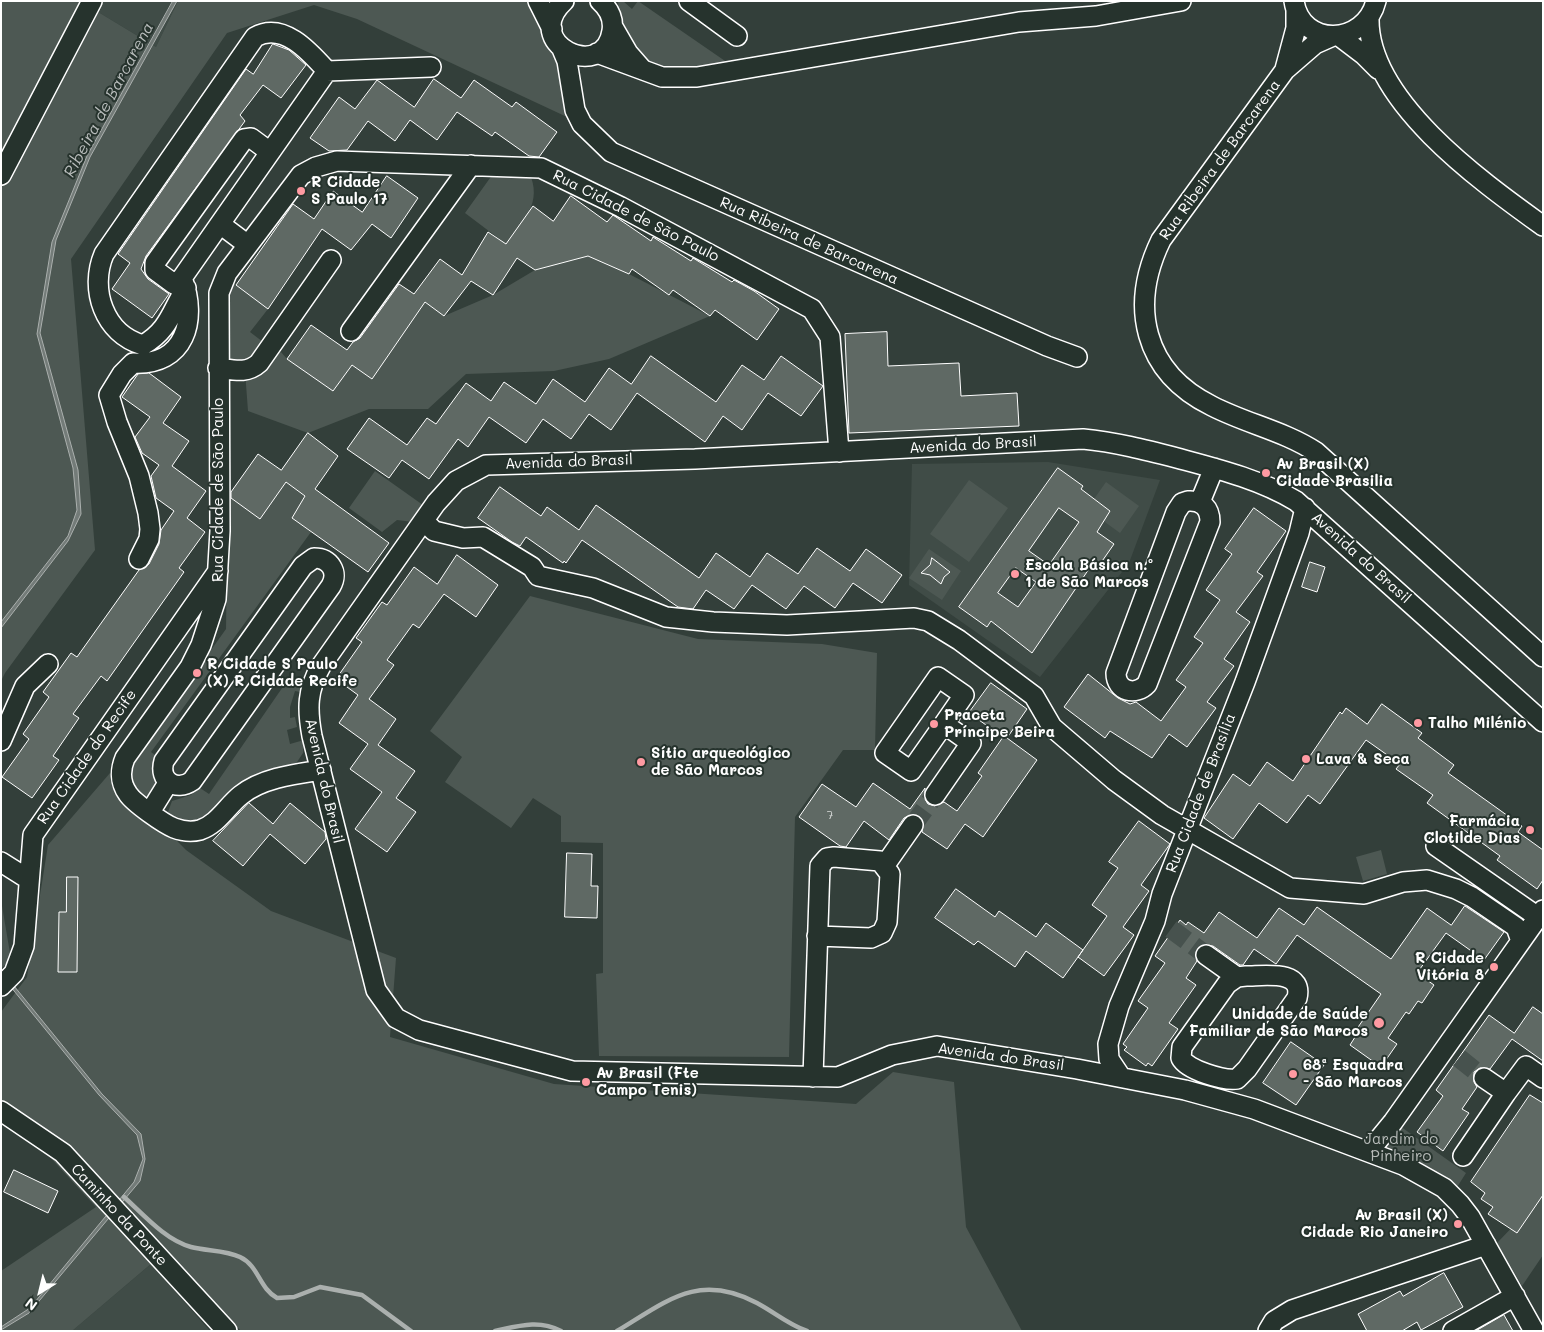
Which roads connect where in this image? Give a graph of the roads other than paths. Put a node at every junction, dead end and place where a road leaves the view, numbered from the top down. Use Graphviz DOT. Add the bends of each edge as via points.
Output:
graph roads {
  1 [pos="92,1"];
  2 [pos="538,1"];
  3 [pos="564,1"];
  4 [pos="689,1"];
  5 [pos="1108,1"];
  6 [pos="1181,1"];
  7 [pos="1293,5"];
  8 [pos="608,10"];
  9 [pos="1373,10"];
  10 [pos="1019,22"];
  11 [pos="552,29"];
  12 [pos="738,36"];
  13 [pos="1336,36"];
  14 [pos="562,49"];
  15 [pos="594,54"];
  16 [pos="431,67"];
  17 [pos="1285,70"];
  18 [pos="327,71"];
  19 [pos="647,73"];
  20 [pos="1390,81"];
  21 [pos="572,92"];
  22 [pos="270,152"];
  23 [pos="470,165"];
  24 [pos="1,175"];
  25 [pos="220,224"];
  26 [pos="1543,226"];
  27 [pos="248,244"];
  28 [pos="331,260"];
  29 [pos="184,283"];
  30 [pos="351,331"];
  31 [pos="1077,357"];
  32 [pos="218,368"];
  33 [pos="839,452"];
  34 [pos="1214,468"];
  35 [pos="1200,502"];
  36 [pos="1305,508"];
  37 [pos="424,521"];
  38 [pos="139,559"];
  39 [pos="219,570"];
  40 [pos="163,648"];
  41 [pos="1543,657"];
  42 [pos="48,664"];
  43 [pos="190,667"];
  44 [pos="1543,722"];
  45 [pos="944,724"];
  46 [pos="1,741"];
  47 [pos="321,770"];
  48 [pos="168,783"];
  49 [pos="934,795"];
  50 [pos="150,812"];
  51 [pos="913,825"];
  52 [pos="1187,831"];
  53 [pos="1436,846"];
  54 [pos="1,862"];
  55 [pos="885,865"];
  56 [pos="28,879"];
  57 [pos="1540,914"];
  58 [pos="817,936"];
  59 [pos="1521,941"];
  60 [pos="1206,955"];
  61 [pos="1238,977"];
  62 [pos="1,986"];
  63 [pos="813,1076"];
  64 [pos="1121,1077"];
  65 [pos="1484,1078"];
  66 [pos="1543,1078"];
  67 [pos="1506,1093"];
  68 [pos="1,1111"];
  69 [pos="1370,1150"];
  70 [pos="1463,1156"];
  71 [pos="1486,1245"];
  72 [pos="1515,1296"];
  73 [pos="227,1331"];
  74 [pos="1268,1331"];
  75 [pos="1452,1331"];
  76 [pos="1534,1331"];
  1 -- 24 [label="street"];
  2 -- 11 [label="street, Rua Ribeira de Barcarena"];
  3 -- 11 [label="street" via="556,9"];
  4 -- 12 [label="street"];
  5 -- 10 [label="street"];
  6 -- 10 [label="street" via="1096,16"];
  7 -- 13 [label="street" via="1311,29"];
  7 -- 17 [label="street, Rua Ribeira de Barcarena" via="1296,28"];
  8 -- 15 [label="street" via="609,42"];
  8 -- 19 [label="street" via="628,53"];
  9 -- 13 [label="street, Rua Ribeira de Barcarena" via="1356,31"];
  9 -- 20 [label="street" via="1369,34"];
  10 -- 19 [label="street" via="697,77 662,77"];
  11 -- 14 [label="street, Rua Ribeira de Barcarena"];
  13 -- 17 [label="street, Rua Ribeira de Barcarena" via="1315,44"];
  13 -- 20 [label="street" via="1364,55"];
  14 -- 15 [label="street" via="576,56"];
  14 -- 21 [label="street, Rua Ribeira de Barcarena"];
  15 -- 19 [label="street"];
  15 -- 21 [label="street" via="582,65"];
  16 -- 18 [label="street"];
  17 -- 41 [label="street, Rua Ribeira de Barcarena" via="1162,240 1150,267 1144,296 1146,327 1158,358 1191,395 1215,408 1286,434 1316,452"];
  18 -- 22 [label="street"];
  18 -- 29 [label="street" via="314,56 290,38 276,32 263,32 255,37 104,254 97,270 102,307 118,333 130,342 143,345 170,321"];
  20 -- 26 [label="street" via="1432,136 1462,165"];
  21 -- 31 [label="street, Rua Ribeira de Barcarena" via="575,110 582,124 611,152"];
  22 -- 25 [label="street"];
  22 -- 29 [label="street" via="251,138 244,139 154,263 155,270 174,284"];
  23 -- 27 [label="street, Rua Cidade de São Paulo" via="337,161 316,167 291,186"];
  23 -- 30 [label="street"];
  23 -- 33 [label="street, Rua Cidade de São Paulo" via="529,167 553,172 805,304 819,318 830,337"];
  25 -- 27 [label="street"];
  25 -- 29 [label="street"];
  27 -- 32 [label="street, Rua Cidade de São Paulo" via="227,273 219,293"];
  28 -- 32 [label="street" via="252,370"];
  29 -- 38 [label="street" via="190,306 189,320 177,346 155,362 133,363 109,395 139,476 148,513 149,539"];
  32 -- 39 [label="street, Rua Cidade de São Paulo"];
  33 -- 34 [label="street, Avenida do Brasil" via="1083,439 1106,441"];
  33 -- 37 [label="street, Avenida do Brasil" via="486,464 456,481"];
  34 -- 35 [label="street"];
  34 -- 36 [label="street, Avenida do Brasil" via="1272,488"];
  35 -- 35 [label="street" via="1188,501 1176,512 1116,673 1118,684 1127,691 1138,690 1147,684 1203,540 1210,516"];
  36 -- 44 [label="street, Avenida do Brasil"];
  36 -- 52 [label="street, Rua Cidade de Brasília" via="1245,682"];
  37 -- 47 [label="street, Avenida do Brasil" via="314,678 308,714"];
  37 -- 52 [label="street" via="434,531 463,538 483,536 532,568 538,576 593,588 666,617 787,625 914,618 928,621 1034,696 1052,727 1114,780"];
  39 -- 40 [label="street, Rua Cidade do Recife"];
  39 -- 43 [label="street, Rua Cidade de São Paulo" via="216,599"];
  40 -- 43 [label="street"];
  40 -- 56 [label="street, Rua Cidade do Recife" via="37,827 31,842"];
  42 -- 46 [label="street" via="25,686"];
  43 -- 50 [label="street, Rua Cidade de São Paulo" via="121,768 128,794"];
  45 -- 45 [label="street" via="910,771 885,753 938,677 964,695"];
  45 -- 49 [label="street" via="971,744"];
  47 -- 50 [label="street, Rua Cidade de São Paulo" via="250,788 216,821 201,830 190,832 174,828"];
  47 -- 63 [label="street, Avenida do Brasil" via="376,990 396,1018 419,1030 572,1071"];
  48 -- 48 [label="street" via="182,786 192,781 331,586 335,575 327,562 314,558 303,566 164,761 162,771"];
  48 -- 50 [label="street"];
  51 -- 55 [label="street"];
  52 -- 59 [label="street" via="1290,888 1364,894 1403,882 1427,880 1456,889 1516,927"];
  52 -- 64 [label="street, Rua Cidade de Brasília" via="1162,894 1163,925 1119,1006 1108,1044 1109,1059"];
  53 -- 57 [label="street"];
  54 -- 56 [label="street"];
  55 -- 58 [label="street" via="890,874 888,922 882,933 871,938"];
  55 -- 58 [label="street" via="875,859 834,858 823,861 820,866"];
  56 -- 62 [label="street, Rua Cidade do Recife" via="24,946 14,973"];
  57 -- 59 [label="street"];
  58 -- 63 [label="street"];
  59 -- 69 [label="street" via="1452,1054"];
  60 -- 61 [label="street"];
  61 -- 61 [label="street" via="1221,990 1180,1051 1180,1058 1188,1066 1230,1080 1238,1079 1247,1069 1292,1006 1299,990 1296,982 1288,976"];
  63 -- 64 [label="street, Avenida do Brasil" via="838,1077 892,1054 937,1046"];
  64 -- 69 [label="street, Avenida do Brasil" via="1254,1109"];
  65 -- 67 [label="street"];
  66 -- 67 [label="street" via="1526,1066"];
  67 -- 70 [label="street"];
  68 -- 73 [label="street, Caminho da Ponte" via="63,1153"];
  69 -- 71 [label="street, Avenida do Brasil" via="1444,1188 1470,1217"];
  71 -- 72 [label="street, Avenida do Brasil"];
  71 -- 74 [label="street" via="1292,1310 1274,1321"];
  72 -- 75 [label="street"];
  72 -- 76 [label="street, Avenida do Brasil"];
}
